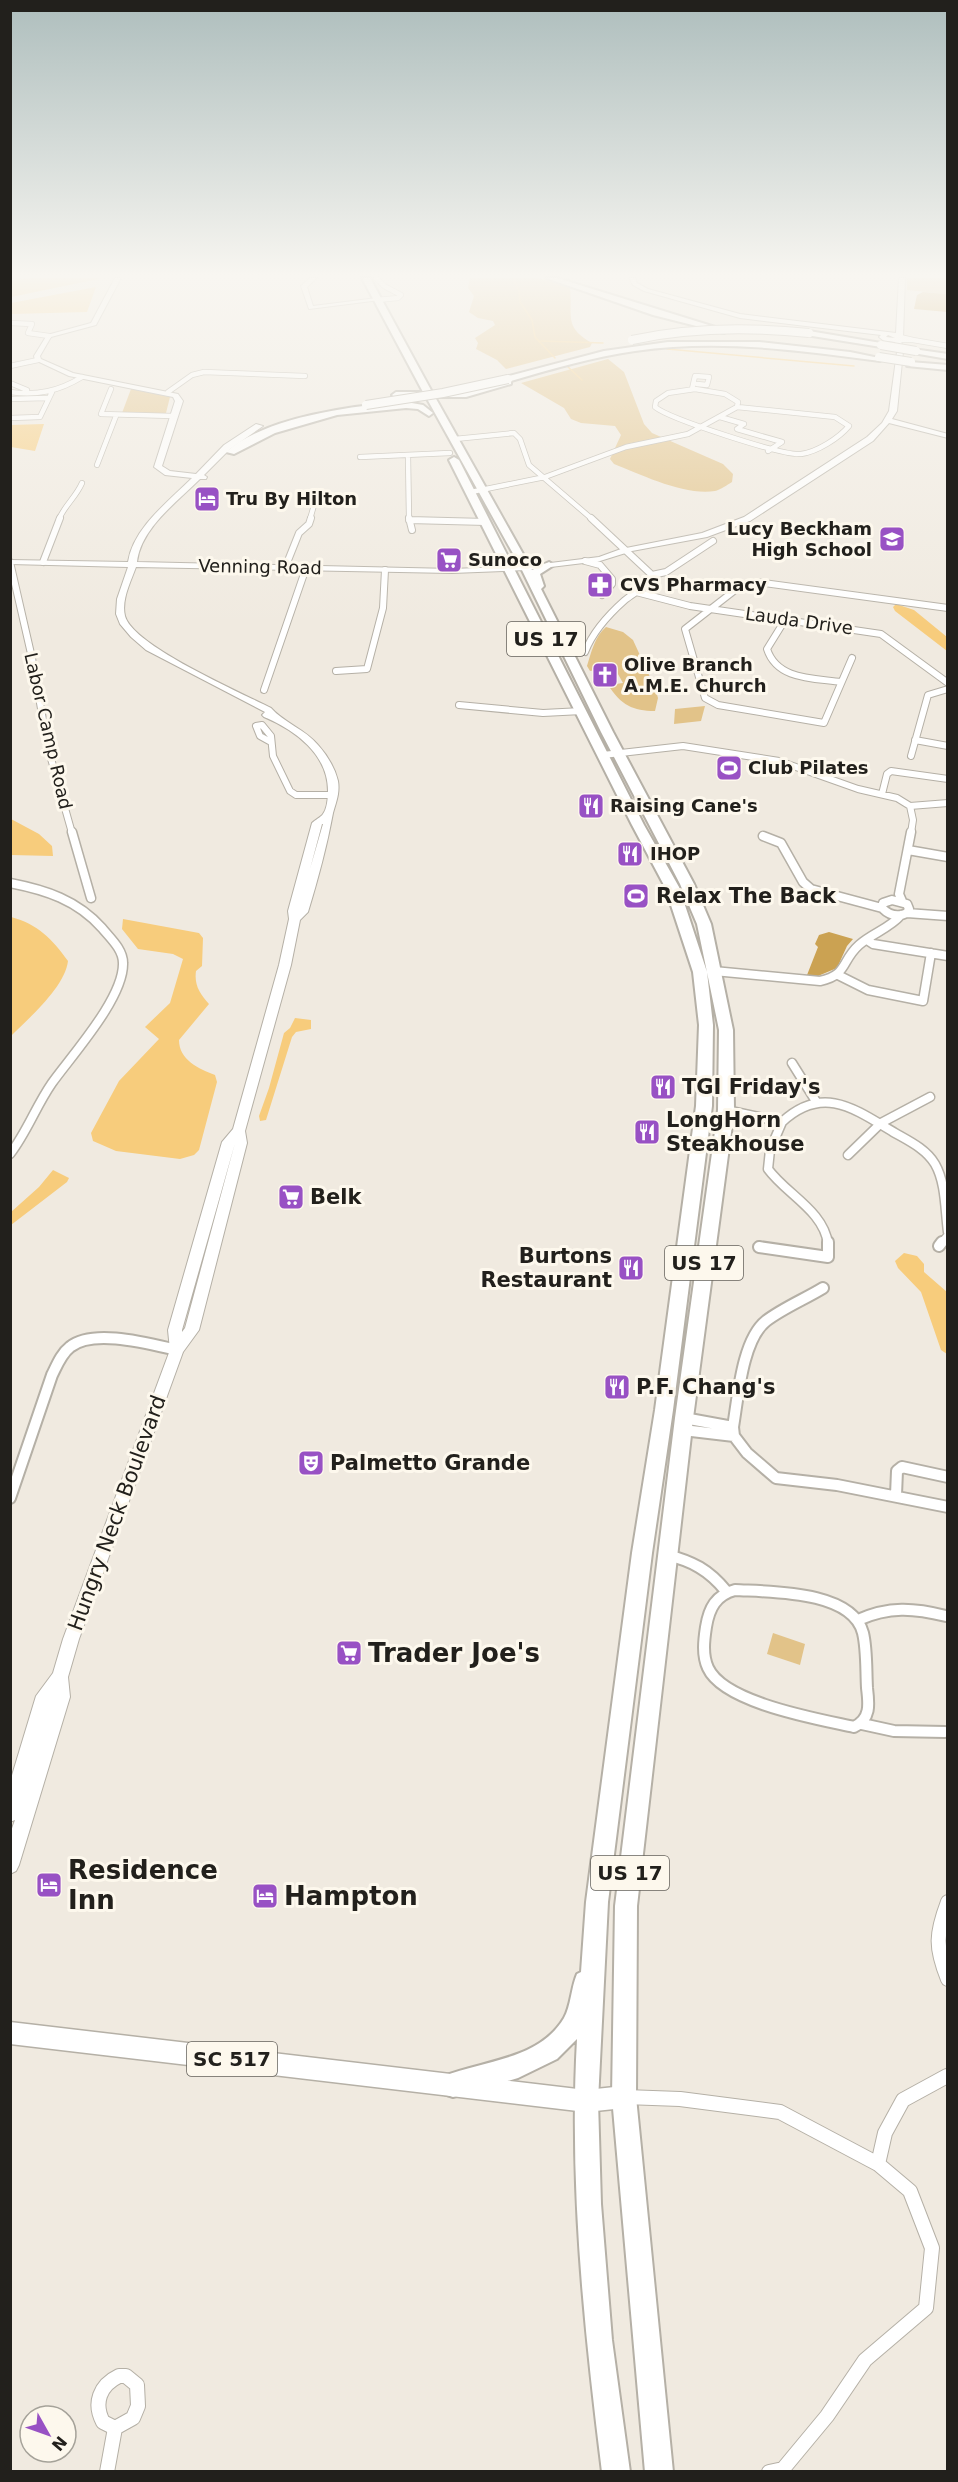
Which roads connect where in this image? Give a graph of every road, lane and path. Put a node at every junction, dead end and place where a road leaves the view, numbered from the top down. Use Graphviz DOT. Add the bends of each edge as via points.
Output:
graph roads {
  1 [pos="422,393"];
  2 [pos="51,394"];
  3 [pos="109,394"];
  4 [pos="172,394"];
  5 [pos="411,394"];
  6 [pos="420,394"];
  7 [pos="423,394"];
  8 [pos="437,394"];
  9 [pos="458,394"];
  10 [pos="466,394"];
  11 [pos="666,394"];
  12 [pos="722,394"];
  13 [pos="895,394"];
  14 [pos="49,398"];
  15 [pos="10,399"];
  16 [pos="366,403"];
  17 [pos="391,405"];
  18 [pos="737,407"];
  19 [pos="308,408"];
  20 [pos="893,411"];
  21 [pos="429,412"];
  22 [pos="440,413"];
  23 [pos="116,416"];
  24 [pos="173,416"];
  25 [pos="720,417"];
  26 [pos="10,418"];
  27 [pos="888,420"];
  28 [pos="263,424"];
  29 [pos="703,426"];
  30 [pos="714,429"];
  31 [pos="735,429"];
  32 [pos="930,430"];
  33 [pos="760,435"];
  34 [pos="948,436"];
  35 [pos="455,439"];
  36 [pos="739,439"];
  37 [pos="749,442"];
  38 [pos="446,445"];
  39 [pos="771,448"];
  40 [pos="231,452"];
  41 [pos="408,455"];
  42 [pos="360,457"];
  43 [pos="97,465"];
  44 [pos="197,477"];
  45 [pos="207,477"];
  46 [pos="545,477"];
  47 [pos="82,483"];
  48 [pos="482,488"];
  49 [pos="469,489"];
  50 [pos="317,495"];
  51 [pos="409,520"];
  52 [pos="486,522"];
  53 [pos="412,530"];
  54 [pos="713,541"];
  55 [pos="628,551"];
  56 [pos="10,562"];
  57 [pos="43,562"];
  58 [pos="600,562"];
  59 [pos="133,565"];
  60 [pos="524,566"];
  61 [pos="549,566"];
  62 [pos="285,568"];
  63 [pos="306,568"];
  64 [pos="510,568"];
  65 [pos="386,570"];
  66 [pos="652,575"];
  67 [pos="536,588"];
  68 [pos="636,592"];
  69 [pos="602,595"];
  70 [pos="20,604"];
  71 [pos="10,607"];
  72 [pos="710,608"];
  73 [pos="948,608"];
  74 [pos="785,620"];
  75 [pos="585,652"];
  76 [pos="852,658"];
  77 [pos="336,671"];
  78 [pos="842,682"];
  79 [pos="948,683"];
  80 [pos="948,689"];
  81 [pos="264,690"];
  82 [pos="459,705"];
  83 [pos="582,711"];
  84 [pos="915,740"];
  85 [pos="269,741"];
  86 [pos="948,746"];
  87 [pos="611,754"];
  88 [pos="911,756"];
  89 [pos="948,779"];
  90 [pos="882,794"];
  91 [pos="333,795"];
  92 [pos="948,803"];
  93 [pos="910,806"];
  94 [pos="763,836"];
  95 [pos="908,850"];
  96 [pos="948,857"];
  97 [pos="10,883"];
  98 [pos="91,898"];
  99 [pos="901,905"];
  100 [pos="884,908"];
  101 [pos="948,916"];
  102 [pos="887,931"];
  103 [pos="867,940"];
  104 [pos="931,953"];
  105 [pos="948,956"];
  106 [pos="714,971"];
  107 [pos="838,975"];
  108 [pos="792,1063"];
  109 [pos="930,1097"];
  110 [pos="817,1103"];
  111 [pos="726,1110"];
  112 [pos="782,1122"];
  113 [pos="881,1124"];
  114 [pos="10,1154"];
  115 [pos="848,1155"];
  116 [pos="948,1234"];
  117 [pos="939,1246"];
  118 [pos="759,1247"];
  119 [pos="823,1288"];
  120 [pos="177,1350"];
  121 [pos="684,1424"];
  122 [pos="734,1432"];
  123 [pos="948,1477"];
  124 [pos="896,1495"];
  125 [pos="10,1498"];
  126 [pos="948,1507"];
  127 [pos="667,1555"];
  128 [pos="726,1591"];
  129 [pos="946,1616"];
  130 [pos="858,1620"];
  131 [pos="60,1677"];
  132 [pos="53,1724"];
  133 [pos="862,1724"];
  134 [pos="945,1732"];
  135 [pos="19,1785"];
  136 [pos="10,1813"];
  137 [pos="19,1840"];
  138 [pos="10,1865"];
  139 [pos="948,1902"];
  140 [pos="594,1940"];
  141 [pos="948,1979"];
  142 [pos="10,2033"];
  143 [pos="948,2076"];
  144 [pos="453,2085"];
  145 [pos="624,2097"];
  146 [pos="586,2102"];
  147 [pos="878,2164"];
  148 [pos="115,2428"];
  149 [pos="107,2472"];
  150 [pos="616,2472"];
  151 [pos="659,2472"];
  152 [pos="769,2472"];
  1 -- 21 [label="highway, US 17"];
  2 -- 14 [label="street"];
  3 -- 23 [label="street" via="101,414"];
  4 -- 24 [label="main road" via="179,397"];
  5 -- 19 [label="highway"];
  6 -- 17 [label="highway"];
  7 -- 22 [label="highway, US 17"];
  8 -- 16 [label="highway, bridge"];
  9 -- 10 [label="highway"];
  10 -- 22 [label="highway" via="445,401"];
  11 -- 29 [label="street" via="656,401 655,407 674,418"];
  12 -- 18 [label="street" via="738,402"];
  13 -- 20 [label="main road"];
  14 -- 15 [label="street"];
  14 -- 26 [label="street" via="40,417"];
  16 -- 28 [label="highway" via="306,411"];
  16 -- 40 [label="highway" via="285,420 257,432"];
  17 -- 21 [label="highway" via="416,406"];
  17 -- 40 [label="highway" via="300,420 268,431"];
  18 -- 25 [label="street"];
  18 -- 39 [label="street" via="835,417 848,424 845,431 813,451 787,457 768,451"];
  20 -- 27 [label="main road"];
  20 -- 32 [label="main road"];
  21 -- 38 [label="highway, US 17"];
  22 -- 35 [label="highway, US 17"];
  23 -- 24 [label="street"];
  23 -- 43 [label="street"];
  24 -- 44 [label="main road" via="158,467 168,473"];
  25 -- 29 [label="street"];
  25 -- 31 [label="street" via="744,424"];
  27 -- 32 [label="main road"];
  27 -- 55 [label="main road" via="864,443 747,519 704,535"];
  28 -- 44 [label="main road, Hungry Neck Boulevard" via="236,439"];
  29 -- 30 [label="street"];
  29 -- 46 [label="street" via="680,437 626,447"];
  30 -- 31 [label="street"];
  30 -- 36 [label="street"];
  31 -- 33 [label="street"];
  31 -- 36 [label="street"];
  32 -- 34 [label="main road"];
  33 -- 37 [label="street"];
  33 -- 39 [label="street" via="782,442"];
  35 -- 46 [label="street" via="514,433 520,439 527,463"];
  35 -- 48 [label="highway, US 17"];
  36 -- 37 [label="street"];
  37 -- 39 [label="street"];
  38 -- 41 [label="street"];
  38 -- 49 [label="highway, US 17"];
  40 -- 45 [label="main road, Hungry Neck Boulevard"];
  41 -- 42 [label="street"];
  41 -- 51 [label="street"];
  44 -- 45 [label="main road"];
  44 -- 59 [label="main road, Hungry Neck Boulevard" via="147,529"];
  45 -- 59 [label="main road, Hungry Neck Boulevard" via="157,526 140,560"];
  46 -- 48 [label="street"];
  46 -- 55 [label="street"];
  47 -- 57 [label="street" via="63,509"];
  48 -- 49 [label="street"];
  48 -- 60 [label="highway, US 17"];
  49 -- 52 [label="highway, US 17"];
  50 -- 62 [label="street" via="309,524 299,533"];
  51 -- 52 [label="street"];
  51 -- 53 [label="street"];
  52 -- 64 [label="highway, US 17"];
  54 -- 66 [label="street" via="666,572"];
  55 -- 58 [label="main road"];
  55 -- 60 [label="main road"];
  55 -- 66 [label="street"];
  56 -- 57 [label="main road, Venning Road"];
  56 -- 70 [label="street, Labor Camp Road"];
  57 -- 59 [label="main road, Venning Road"];
  58 -- 61 [label="main road"];
  58 -- 69 [label="street" via="613,582"];
  59 -- 62 [label="main road, Venning Road"];
  59 -- 91 [label="main road, Hungry Neck Boulevard" via="121,599 124,624 168,663 295,730 330,768"];
  60 -- 61 [label="main road"];
  60 -- 64 [label="main road, Venning Road"];
  60 -- 67 [label="highway, US 17"];
  61 -- 67 [label="highway" via="534,573 539,585"];
  62 -- 63 [label="main road, Venning Road"];
  63 -- 65 [label="main road, Venning Road"];
  63 -- 81 [label="street"];
  64 -- 65 [label="main road, Venning Road"];
  64 -- 83 [label="highway, US 17"];
  65 -- 77 [label="street" via="382,611 367,669"];
  66 -- 68 [label="street"];
  67 -- 87 [label="highway, US 17"];
  68 -- 72 [label="street, Lauda Drive"];
  68 -- 75 [label="street" via="603,623"];
  70 -- 71 [label="street"];
  70 -- 98 [label="street, Labor Camp Road" via="48,748"];
  72 -- 73 [label="street" via="744,584 756,582"];
  72 -- 74 [label="street, Lauda Drive"];
  72 -- 78 [label="street" via="685,629 709,702 824,723"];
  74 -- 78 [label="street" via="767,649 773,665 788,673"];
  74 -- 79 [label="street, Lauda Drive" via="881,634"];
  76 -- 78 [label="street"];
  80 -- 84 [label="street" via="928,695"];
  82 -- 83 [label="street" via="543,713"];
  83 -- 87 [label="highway, US 17"];
  84 -- 86 [label="street"];
  84 -- 88 [label="street"];
  85 -- 91 [label="street" via="290,791 296,795"];
  87 -- 90 [label="street" via="691,747 789,763"];
  87 -- 106 [label="highway, US 17" via="687,884 704,924"];
  87 -- 140 [label="highway, US 17" via="672,887 700,972 706,1025 702,1118"];
  89 -- 90 [label="street" via="891,771"];
  90 -- 93 [label="street"];
  91 -- 120 [label="main road, Hungry Neck Boulevard" via="303,912 295,919 239,1131 241,1143 192,1330"];
  92 -- 93 [label="street"];
  93 -- 95 [label="street" via="913,820"];
  94 -- 100 [label="street" via="781,843 811,889"];
  95 -- 96 [label="street"];
  95 -- 99 [label="street"];
  97 -- 114 [label="street" via="48,891 81,907 116,945 123,961 120,980 108,1003 44,1094"];
  99 -- 100 [label="street"];
  99 -- 100 [label="street"];
  99 -- 101 [label="street"];
  99 -- 102 [label="street"];
  100 -- 102 [label="street"];
  102 -- 103 [label="street"];
  103 -- 104 [label="street"];
  103 -- 107 [label="street" via="859,944"];
  104 -- 105 [label="street"];
  104 -- 107 [label="street" via="923,1001 861,989"];
  106 -- 107 [label="street" via="820,981"];
  106 -- 111 [label="highway, US 17" via="726,1030"];
  108 -- 110 [label="street"];
  109 -- 113 [label="street"];
  110 -- 112 [label="street" via="795,1109"];
  110 -- 113 [label="street" via="840,1104"];
  111 -- 112 [label="street"];
  111 -- 121 [label="highway, US 17"];
  112 -- 118 [label="street" via="770,1150 768,1169 788,1195 818,1216 825,1229 828,1257"];
  113 -- 115 [label="street"];
  113 -- 116 [label="street" via="922,1149 934,1162 941,1178"];
  116 -- 117 [label="street"];
  119 -- 122 [label="street" via="765,1322 754,1335 742,1374"];
  120 -- 125 [label="street" via="114,1339 85,1340 69,1347 52,1375"];
  120 -- 131 [label="main road, Hungry Neck Boulevard"];
  121 -- 122 [label="street"];
  121 -- 127 [label="highway, US 17"];
  122 -- 124 [label="street" via="753,1459 776,1478"];
  123 -- 124 [label="street" via="902,1467 897,1471"];
  124 -- 126 [label="street"];
  127 -- 128 [label="street" via="703,1566"];
  127 -- 145 [label="highway, US 17" via="626,1906"];
  128 -- 130 [label="street" via="818,1597"];
  128 -- 133 [label="street" via="709,1611 705,1637 705,1661 716,1680 725,1688 772,1708 854,1726"];
  129 -- 130 [label="street" via="906,1606 881,1610"];
  130 -- 133 [label="street" via="863,1630 869,1707"];
  131 -- 132 [label="main road, Hungry Neck Boulevard" via="61,1697"];
  131 -- 135 [label="main road, Hungry Neck Boulevard" via="45,1696"];
  132 -- 135 [label="main road"];
  132 -- 137 [label="main road, Hungry Neck Boulevard"];
  133 -- 134 [label="street" via="894,1731"];
  135 -- 136 [label="main road, Hungry Neck Boulevard"];
  135 -- 137 [label="main road"];
  137 -- 138 [label="main road, Hungry Neck Boulevard"];
  139 -- 141 [label="street" via="938,1929 936,1951"];
  140 -- 144 [label="highway" via="573,2026 547,2053"];
  140 -- 146 [label="highway, US 17"];
  142 -- 144 [label="main road, SC 517"];
  143 -- 147 [label="street" via="903,2100 885,2133"];
  144 -- 146 [label="main road, SC 517"];
  145 -- 146 [label="main road, SC 517"];
  145 -- 147 [label="street" via="680,2099 780,2112"];
  145 -- 151 [label="highway, US 17"];
  146 -- 150 [label="highway, US 17" via="588,2204 599,2340"];
  147 -- 152 [label="street" via="910,2191 932,2248 926,2308 865,2360 827,2416 783,2469"];
  148 -- 149 [label="street"];
}
